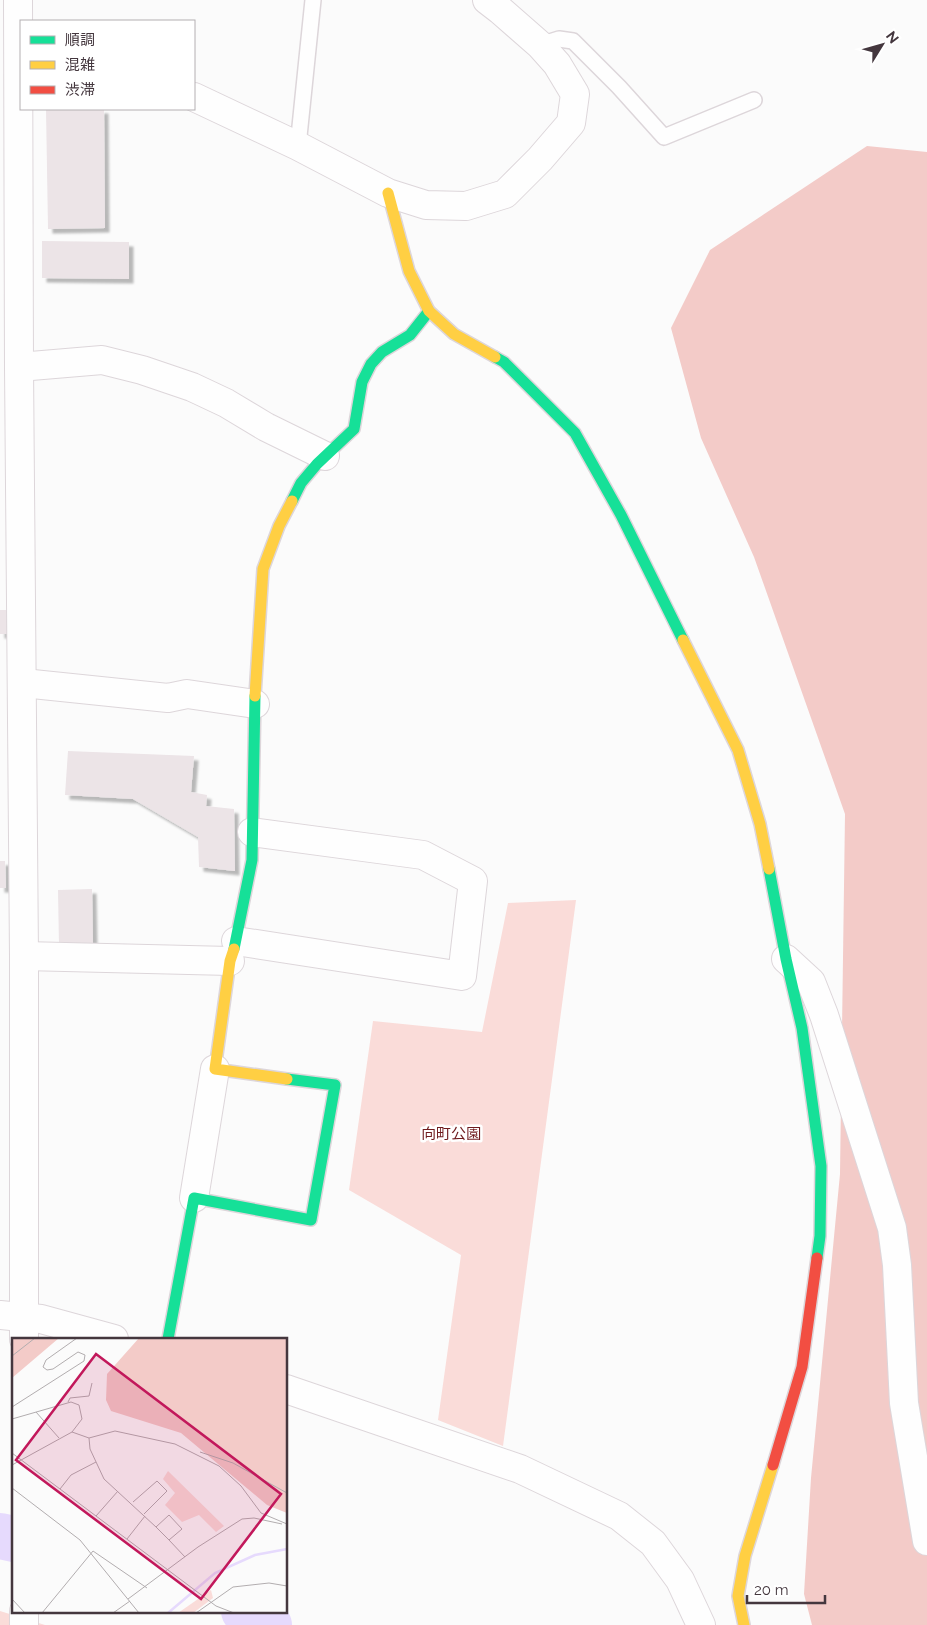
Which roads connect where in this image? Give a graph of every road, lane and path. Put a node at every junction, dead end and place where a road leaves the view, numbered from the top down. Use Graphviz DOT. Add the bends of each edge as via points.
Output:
graph roads {
  1 [pos="313,0"];
  2 [pos="487,0"];
  3 [pos="14,14"];
  4 [pos="540,46"];
  5 [pos="195,97"];
  6 [pos="754,100"];
  7 [pos="298,146"];
  8 [pos="388,193"];
  9 [pos="429,311"];
  10 [pos="19,368"];
  11 [pos="325,456"];
  12 [pos="23,683"];
  13 [pos="255,704"];
  14 [pos="252,832"];
  15 [pos="233,951"];
  16 [pos="24,956"];
  17 [pos="786,959"];
  18 [pos="215,1069"];
  19 [pos="194,1198"];
  20 [pos="18,1327"];
  21 [pos="110,1338"];
  22 [pos="168,1338"];
  23 [pos="288,1390"];
  24 [pos="927,1541"];
  25 [pos="24,1612"];
  26 [pos="24,1625"];
  27 [pos="701,1625"];
  28 [pos="744,1625"];
  1 -- 7 [label="lane"];
  2 -- 4 [label="street"];
  3 -- 10 [label="street"];
  4 -- 6 [label="lane" via="559,39 573,41 664,137"];
  4 -- 8 [label="street" via="557,64 574,94 571,123 505,194 466,206 442,206 426,205"];
  5 -- 7 [label="street"];
  7 -- 8 [label="street"];
  8 -- 9 [label="street" via="409,271"];
  9 -- 11 [label="street" via="410,334 382,352 371,364 362,382 354,429"];
  9 -- 17 [label="street" via="454,334 504,362 575,433 616,507 738,750 760,824"];
  10 -- 11 [label="street" via="102,360 142,370 192,387"];
  10 -- 12 [label="street"];
  11 -- 13 [label="street" via="300,483 279,526 264,569"];
  12 -- 13 [label="street" via="168,698 187,694"];
  12 -- 16 [label="street"];
  13 -- 14 [label="street"];
  14 -- 15 [label="street" via="252,860"];
  14 -- 15 [label="street" via="423,855 473,881 462,976"];
  15 -- 16 [label="street"];
  15 -- 18 [label="street"];
  16 -- 20 [label="street"];
  17 -- 24 [label="street" via="811,982 892,1228 904,1403"];
  17 -- 28 [label="street" via="802,1028 821,1166 820,1236 802,1367 745,1556 738,1596"];
  18 -- 19 [label="street"];
  18 -- 19 [label="street" via="335,1085 311,1220"];
  19 -- 22 [label="street"];
  20 -- 21 [label="street" via="40,1319"];
  23 -- 27 [label="street" via="520,1469 620,1516 653,1543 675,1572"];
  25 -- 26 [label="street"];
}
